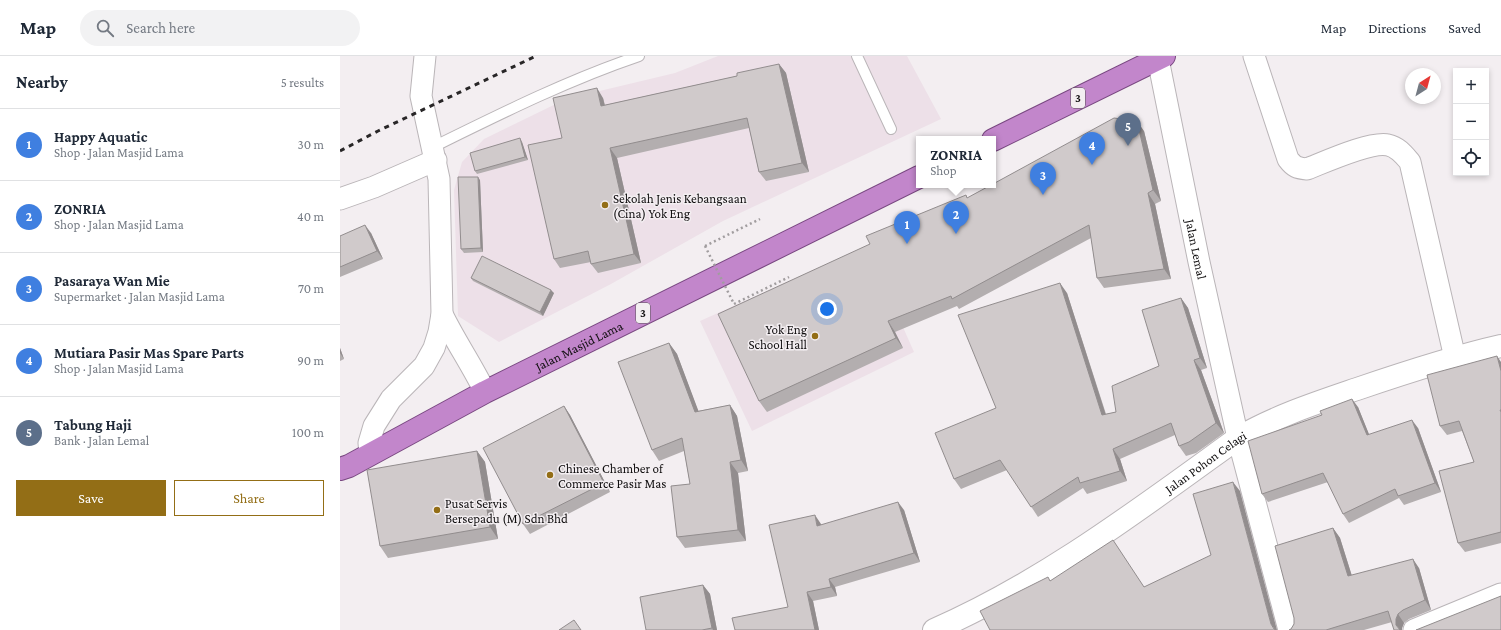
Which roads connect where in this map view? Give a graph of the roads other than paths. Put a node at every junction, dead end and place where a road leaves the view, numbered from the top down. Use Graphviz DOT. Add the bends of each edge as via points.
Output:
graph roads {
  1 [pos="425,56"];
  2 [pos="639,56"];
  3 [pos="857,56"];
  4 [pos="1254,56"];
  5 [pos="1161,57"];
  6 [pos="891,129"];
  7 [pos="996,139"];
  8 [pos="434,154"];
  9 [pos="916,178"];
  10 [pos="340,199"];
  11 [pos="442,314"];
  12 [pos="1501,346"];
  13 [pos="1455,358"];
  14 [pos="485,392"];
  15 [pos="1238,438"];
  16 [pos="370,454"];
  17 [pos="343,471"];
  18 [pos="1501,594"];
  19 [pos="934,630"];
  20 [pos="1289,630"];
  21 [pos="1414,630"];
  1 -- 8 [label="street" via="422,96"];
  2 -- 8 [label="lane" via="603,68 506,110"];
  3 -- 6 [label="lane"];
  4 -- 13 [label="street" via="1288,159 1297,168 1308,169 1373,145 1389,144 1401,151 1410,162"];
  5 -- 7 [label="highway, 3"];
  5 -- 15 [label="street, Jalan Lemal" via="1199,262"];
  8 -- 10 [label="street" via="374,187"];
  8 -- 11 [label="street" via="440,203"];
  9 -- 14 [label="highway, Jalan Masjid Lama / 3"];
  11 -- 14 [label="street"];
  11 -- 16 [label="street" via="434,348 424,366 391,398 374,426 368,443"];
  12 -- 13 [label="street, Jalan Pohon Celagi"];
  13 -- 15 [label="street, Jalan Pohon Celagi" via="1290,412"];
  14 -- 16 [label="highway, Jalan Masjid Lama / 3"];
  15 -- 19 [label="street, Jalan Pohon Celagi" via="1080,550 978,610"];
  15 -- 20 [label="street, Jalan Lemal"];
  16 -- 17 [label="highway, Jalan Masjid Lama / 3"];
  18 -- 21 [label="street"];
}
